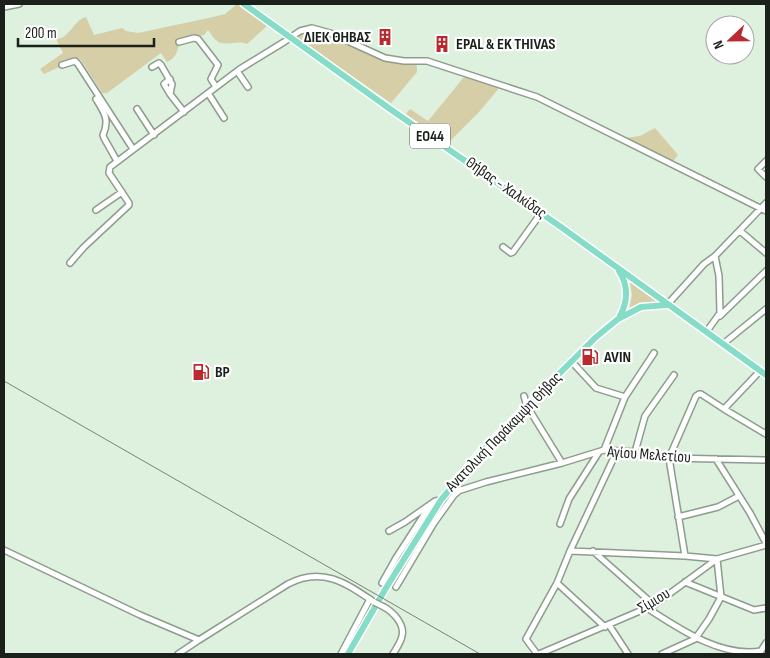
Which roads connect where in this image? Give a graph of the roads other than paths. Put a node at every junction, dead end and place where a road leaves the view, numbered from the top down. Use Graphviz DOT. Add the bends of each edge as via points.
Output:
graph roads {
  1 [pos="19,4"];
  2 [pos="244,4"];
  3 [pos="4,7"];
  4 [pos="290,37"];
  5 [pos="179,42"];
  6 [pos="62,65"];
  7 [pos="152,67"];
  8 [pos="236,71"];
  9 [pos="216,87"];
  10 [pos="248,87"];
  11 [pos="208,93"];
  12 [pos="96,99"];
  13 [pos="136,109"];
  14 [pos="184,112"];
  15 [pos="224,118"];
  16 [pos="154,135"];
  17 [pos="133,149"];
  18 [pos="766,161"];
  19 [pos="117,162"];
  20 [pos="766,177"];
  21 [pos="122,192"];
  22 [pos="766,203"];
  23 [pos="764,209"];
  24 [pos="96,210"];
  25 [pos="542,214"];
  26 [pos="740,230"];
  27 [pos="503,247"];
  28 [pos="766,253"];
  29 [pos="715,256"];
  30 [pos="70,263"];
  31 [pos="617,268"];
  32 [pos="766,271"];
  33 [pos="667,305"];
  34 [pos="766,309"];
  35 [pos="719,316"];
  36 [pos="618,318"];
  37 [pos="707,331"];
  38 [pos="723,344"];
  39 [pos="654,352"];
  40 [pos="572,362"];
  41 [pos="764,372"];
  42 [pos="674,375"];
  43 [pos="524,396"];
  44 [pos="625,396"];
  45 [pos="528,406"];
  46 [pos="724,409"];
  47 [pos="766,434"];
  48 [pos="602,451"];
  49 [pos="617,451"];
  50 [pos="635,452"];
  51 [pos="669,458"];
  52 [pos="716,459"];
  53 [pos="766,460"];
  54 [pos="562,463"];
  55 [pos="461,490"];
  56 [pos="447,492"];
  57 [pos="738,496"];
  58 [pos="441,500"];
  59 [pos="431,504"];
  60 [pos="678,517"];
  61 [pos="560,524"];
  62 [pos="389,531"];
  63 [pos="766,544"];
  64 [pos="4,550"];
  65 [pos="570,551"];
  66 [pos="593,551"];
  67 [pos="685,556"];
  68 [pos="717,559"];
  69 [pos="685,582"];
  70 [pos="382,583"];
  71 [pos="557,583"];
  72 [pos="396,587"];
  73 [pos="721,597"];
  74 [pos="372,600"];
  75 [pos="654,605"];
  76 [pos="646,608"];
  77 [pos="766,608"];
  78 [pos="607,626"];
  79 [pos="695,639"];
  80 [pos="199,640"];
  81 [pos="766,643"];
  82 [pos="760,653"];
  83 [pos="178,654"];
  84 [pos="341,654"];
  85 [pos="348,654"];
  86 [pos="393,654"];
  87 [pos="538,654"];
  88 [pos="628,654"];
  89 [pos="662,654"];
  1 -- 3 [label="street"];
  2 -- 4 [label="main road, Θήβας - Χαλκίδας / ΕΟ44"];
  4 -- 8 [label="street"];
  4 -- 23 [label="street" via="306,29 322,30 385,58 427,61 523,92"];
  4 -- 25 [label="main road, Θήβας - Χαλκίδας / ΕΟ44"];
  5 -- 9 [label="street" via="198,39 218,65 211,79"];
  6 -- 12 [label="street" via="75,61"];
  7 -- 14 [label="street" via="159,63 170,80 164,84"];
  8 -- 9 [label="street"];
  8 -- 10 [label="street"];
  9 -- 11 [label="street"];
  11 -- 14 [label="street"];
  11 -- 15 [label="street"];
  12 -- 17 [label="street"];
  12 -- 19 [label="street" via="106,118 104,138"];
  13 -- 16 [label="street"];
  14 -- 16 [label="street"];
  16 -- 17 [label="street"];
  17 -- 19 [label="street"];
  18 -- 20 [label="street" via="758,170"];
  19 -- 21 [label="street" via="109,170"];
  21 -- 24 [label="street"];
  21 -- 30 [label="street" via="129,205"];
  22 -- 23 [label="street"];
  23 -- 26 [label="street"];
  25 -- 27 [label="street" via="513,252"];
  25 -- 31 [label="main road, Θήβας - Χαλκίδας / ΕΟ44"];
  26 -- 28 [label="street"];
  26 -- 29 [label="street"];
  29 -- 33 [label="street"];
  29 -- 35 [label="street" via="721,301"];
  31 -- 33 [label="main road, Θήβας - Χαλκίδας / ΕΟ44"];
  31 -- 36 [label="main road" via="626,293"];
  32 -- 35 [label="street"];
  33 -- 36 [label="main road, Ανατολική Παράκαμψη Θήβας" via="641,307"];
  33 -- 37 [label="main road, Θήβας - Χαλκίδας / ΕΟ44"];
  34 -- 38 [label="street"];
  35 -- 37 [label="street"];
  36 -- 40 [label="main road, Ανατολική Παράκαμψη Θήβας"];
  37 -- 38 [label="main road, Θήβας - Χαλκίδας / ΕΟ44"];
  38 -- 41 [label="main road, Θήβας - Χαλκίδας / ΕΟ44"];
  39 -- 44 [label="street"];
  40 -- 44 [label="street" via="596,388"];
  40 -- 45 [label="main road, Ανατολική Παράκαμψη Θήβας"];
  41 -- 46 [label="street"];
  42 -- 50 [label="street" via="645,416"];
  43 -- 45 [label="street"];
  44 -- 48 [label="street"];
  45 -- 54 [label="street"];
  45 -- 56 [label="main road, Ανατολική Παράκαμψη Θήβας" via="477,456"];
  46 -- 47 [label="street"];
  46 -- 51 [label="street" via="701,394 696,396"];
  48 -- 49 [label="street, Αγίου Μελετίου"];
  48 -- 54 [label="street, Αγίου Μελετίου"];
  48 -- 61 [label="street" via="569,499"];
  49 -- 50 [label="street, Αγίου Μελετίου"];
  49 -- 65 [label="street"];
  50 -- 51 [label="street, Αγίου Μελετίου"];
  51 -- 52 [label="street, Αγίου Μελετίου"];
  51 -- 60 [label="street"];
  52 -- 53 [label="street, Αγίου Μελετίου"];
  52 -- 57 [label="street"];
  54 -- 55 [label="street, Αγίου Μελετίου"];
  55 -- 56 [label="street, Αγίου Μελετίου"];
  55 -- 72 [label="street" via="434,523"];
  56 -- 58 [label="main road, Ανατολική Παράκαμψη Θήβας"];
  57 -- 60 [label="street" via="718,507"];
  57 -- 63 [label="street"];
  58 -- 59 [label="street"];
  58 -- 85 [label="main road, Ανατολική Παράκαμψη Θήβας"];
  59 -- 62 [label="street"];
  59 -- 70 [label="street"];
  60 -- 67 [label="street"];
  63 -- 68 [label="street, Σίμιου"];
  64 -- 80 [label="street"];
  65 -- 66 [label="street"];
  65 -- 71 [label="street"];
  66 -- 67 [label="street"];
  66 -- 75 [label="street"];
  67 -- 68 [label="street"];
  68 -- 69 [label="street, Σίμιου"];
  68 -- 73 [label="street"];
  69 -- 73 [label="street"];
  69 -- 75 [label="street, Σίμιου"];
  71 -- 78 [label="street"];
  71 -- 87 [label="street" via="526,639"];
  73 -- 77 [label="street" via="754,610"];
  73 -- 79 [label="street"];
  74 -- 80 [label="street" via="328,577 302,578"];
  74 -- 84 [label="street"];
  74 -- 86 [label="street, bridge" via="393,614 400,623 402,636"];
  75 -- 76 [label="street, Σίμιου"];
  76 -- 78 [label="street, Σίμιου"];
  76 -- 79 [label="street"];
  78 -- 87 [label="street, Σίμιου"];
  78 -- 88 [label="street"];
  79 -- 82 [label="street" via="730,652"];
  79 -- 89 [label="street"];
  80 -- 83 [label="street"];
  81 -- 82 [label="street"];
}
